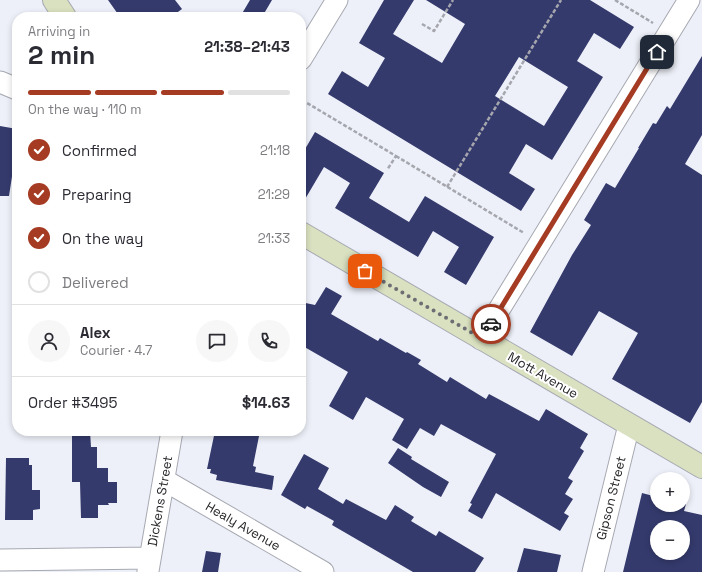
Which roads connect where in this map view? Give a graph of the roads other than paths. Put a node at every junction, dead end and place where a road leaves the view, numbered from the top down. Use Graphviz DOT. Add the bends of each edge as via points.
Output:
graph roads {
  1 [pos="54,0"];
  2 [pos="337,0"];
  3 [pos="689,0"];
  4 [pos="62,12"];
  5 [pos="306,51"];
  6 [pos="0,82"];
  7 [pos="12,87"];
  8 [pos="306,236"];
  9 [pos="481,338"];
  10 [pos="629,425"];
  11 [pos="171,436"];
  12 [pos="700,463"];
  13 [pos="164,480"];
  14 [pos="0,560"];
  15 [pos="149,565"];
  16 [pos="323,572"];
  17 [pos="593,572"];
  1 -- 4 [label="street"];
  2 -- 5 [label="street"];
  3 -- 9 [label="street"];
  6 -- 7 [label="street"];
  8 -- 9 [label="street, Mott Avenue"];
  9 -- 10 [label="street, Mott Avenue"];
  10 -- 12 [label="street, Mott Avenue"];
  10 -- 17 [label="street, Gipson Street"];
  11 -- 13 [label="street, Dickens Street"];
  13 -- 15 [label="street, Dickens Street"];
  13 -- 16 [label="street, Healy Avenue"];
  14 -- 15 [label="street"];
}
